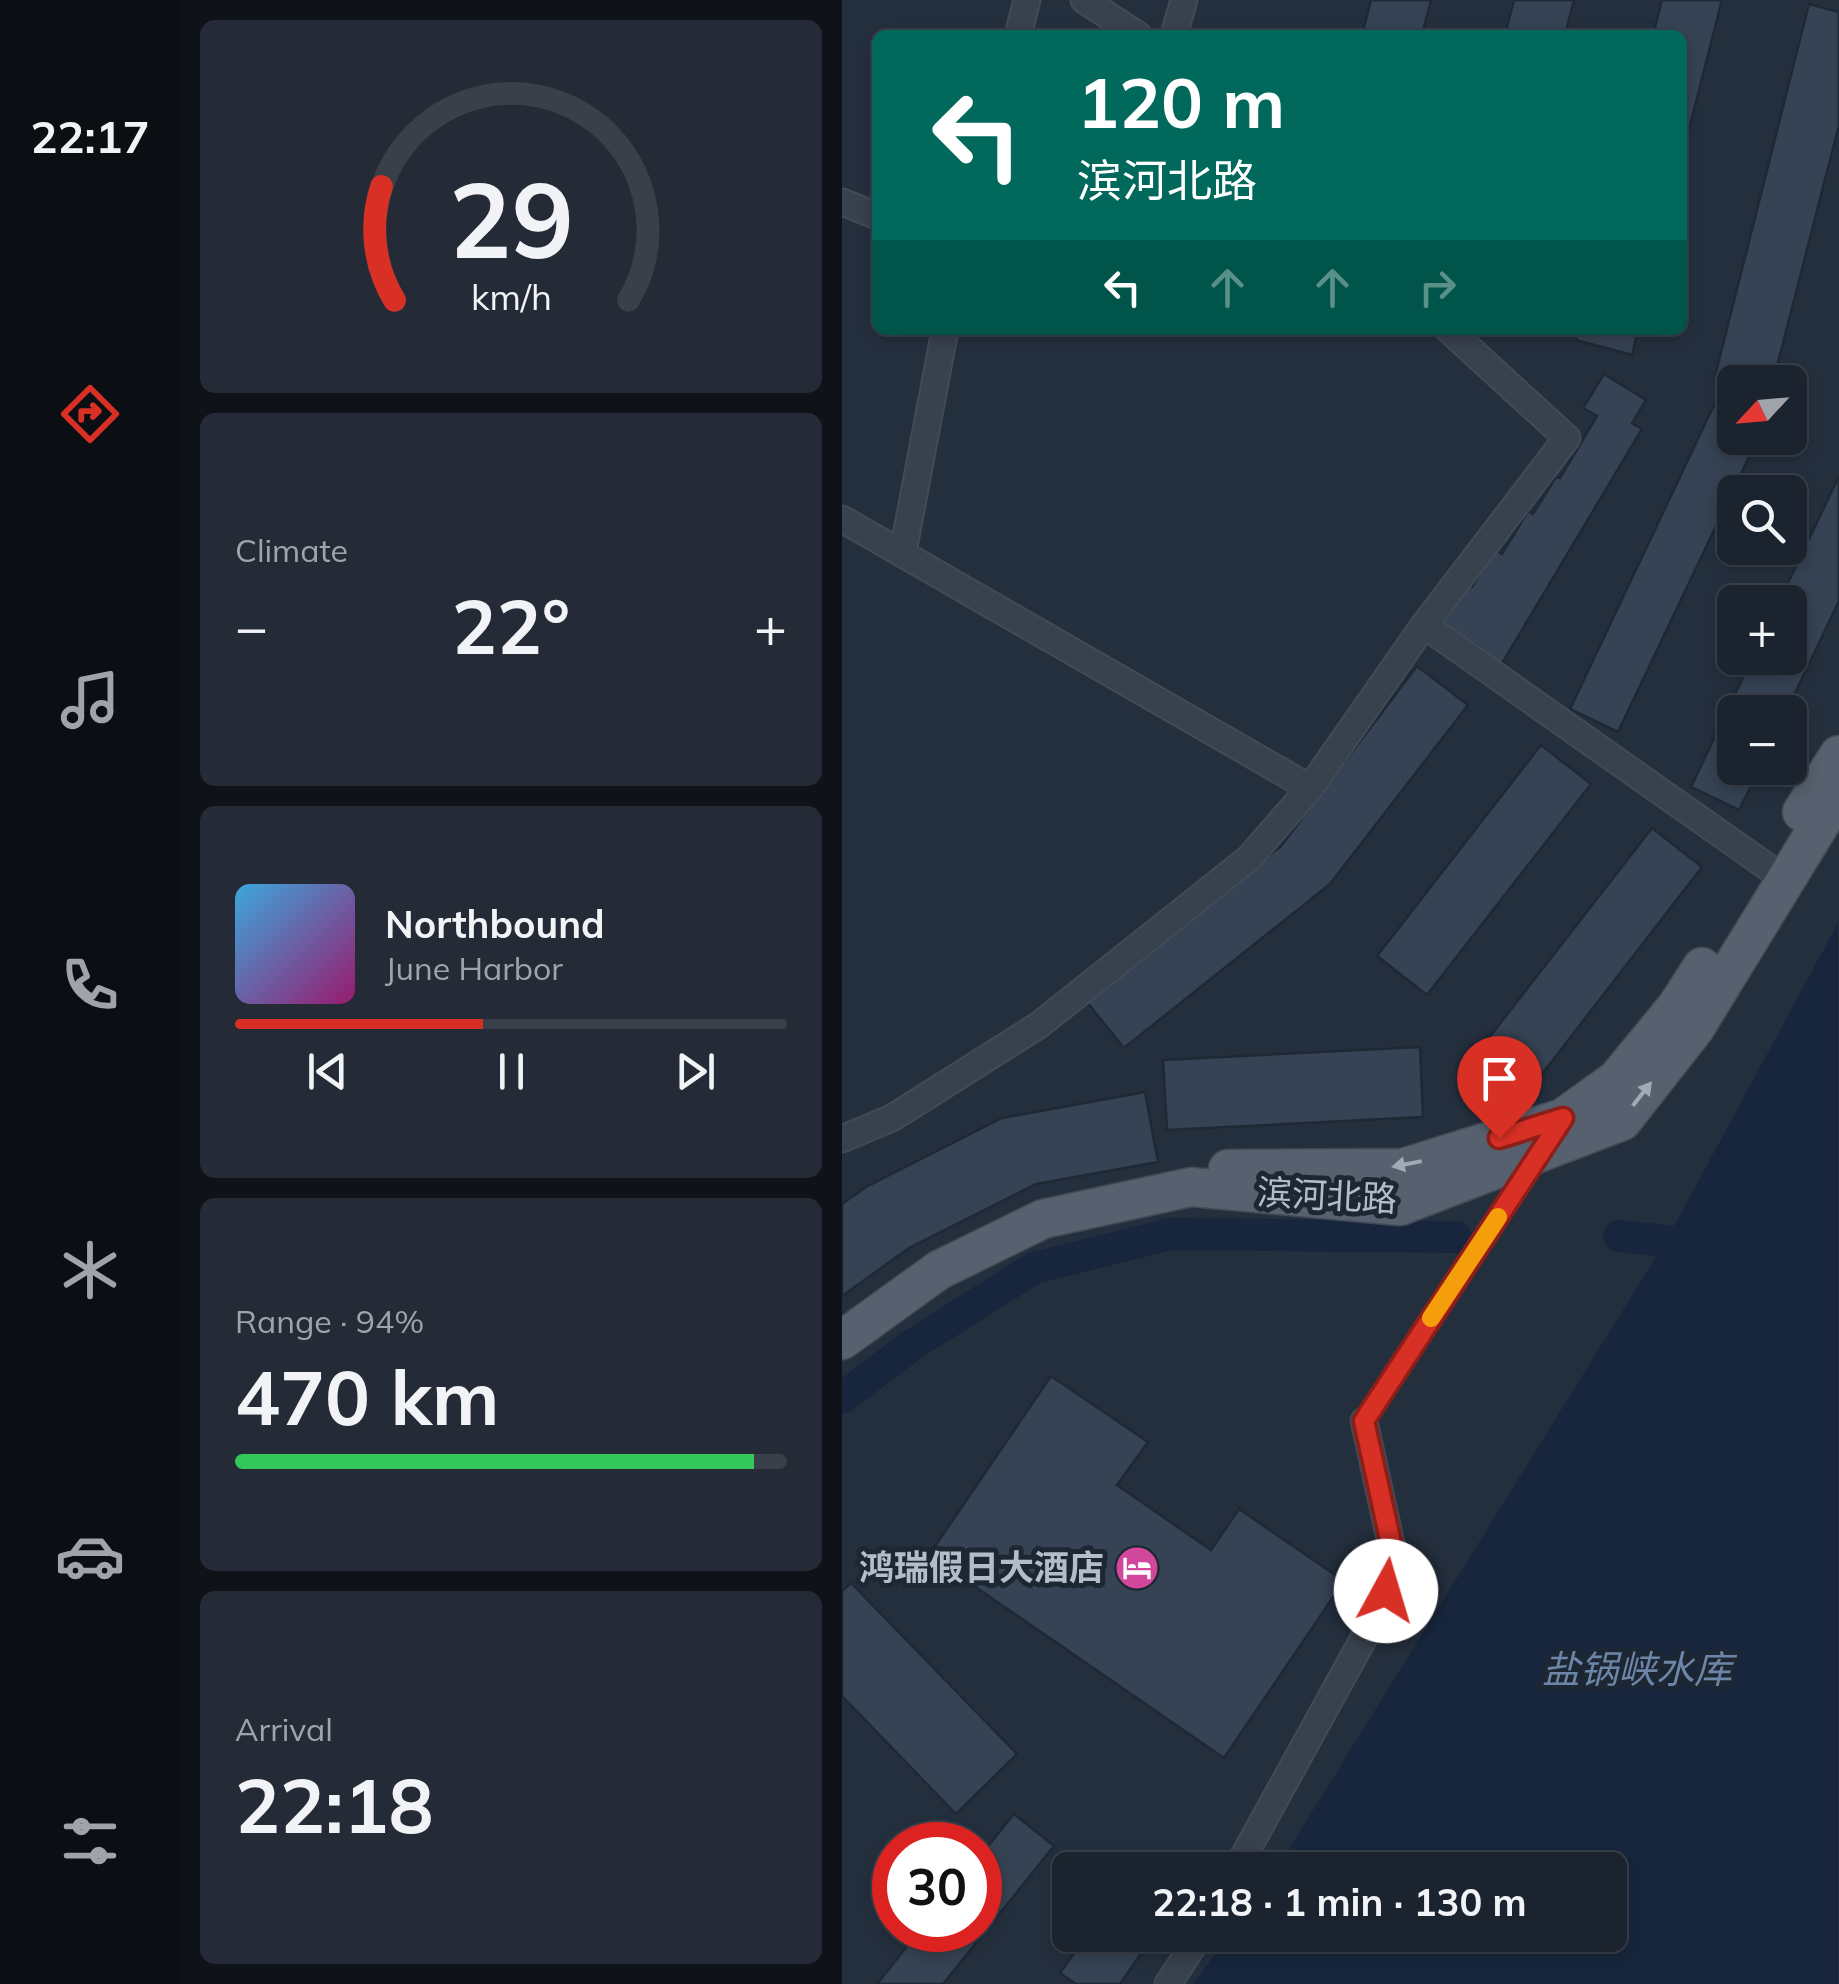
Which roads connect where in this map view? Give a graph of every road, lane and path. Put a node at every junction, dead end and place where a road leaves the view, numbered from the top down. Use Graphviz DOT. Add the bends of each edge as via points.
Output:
graph roads {
  1 [pos="1027,0"];
  2 [pos="1084,0"];
  3 [pos="1184,0"];
  4 [pos="1019,30"];
  5 [pos="1130,30"];
  6 [pos="1175,30"];
  7 [pos="842,202"];
  8 [pos="872,214"];
  9 [pos="944,335"];
  10 [pos="1454,335"];
  11 [pos="842,519"];
  12 [pos="902,552"];
  13 [pos="1424,624"];
  14 [pos="1838,755"];
  15 [pos="1310,788"];
  16 [pos="1838,794"];
  17 [pos="1776,874"];
  18 [pos="1563,1118"];
  19 [pos="842,1139"];
  20 [pos="1541,1151"];
  21 [pos="842,1316"];
  22 [pos="842,1340"];
  23 [pos="1364,1421"];
  24 [pos="1246,1852"];
  25 [pos="1189,1952"];
  26 [pos="1168,1984"];
  1 -- 4 [label="street"];
  2 -- 5 [label="street"];
  3 -- 6 [label="street"];
  7 -- 8 [label="street"];
  9 -- 12 [label="street"];
  10 -- 13 [label="street" via="1567,438"];
  11 -- 12 [label="street"];
  12 -- 15 [label="street"];
  13 -- 15 [label="street"];
  13 -- 17 [label="street"];
  14 -- 17 [label="main road, 滨河北路"];
  15 -- 19 [label="street" via="1249,858 1040,1025 892,1118"];
  16 -- 17 [label="main road, 滨河北路"];
  17 -- 18 [label="main road, 滨河北路" via="1617,1079"];
  20 -- 17 [label="main road, 滨河北路, one-way" via="1622,1121 1695,1028"];
  18 -- 20 [label="lane"];
  18 -- 21 [label="main road, 滨河北路, one-way" via="1404,1168 1192,1169 1038,1203 927,1255"];
  20 -- 22 [label="main road, 滨河北路" via="1400,1206 1191,1188 1042,1219 938,1270"];
  20 -- 23 [label="lane"];
  23 -- 24 [label="street" via="1396,1566 1376,1616"];
  25 -- 26 [label="street"];
}
